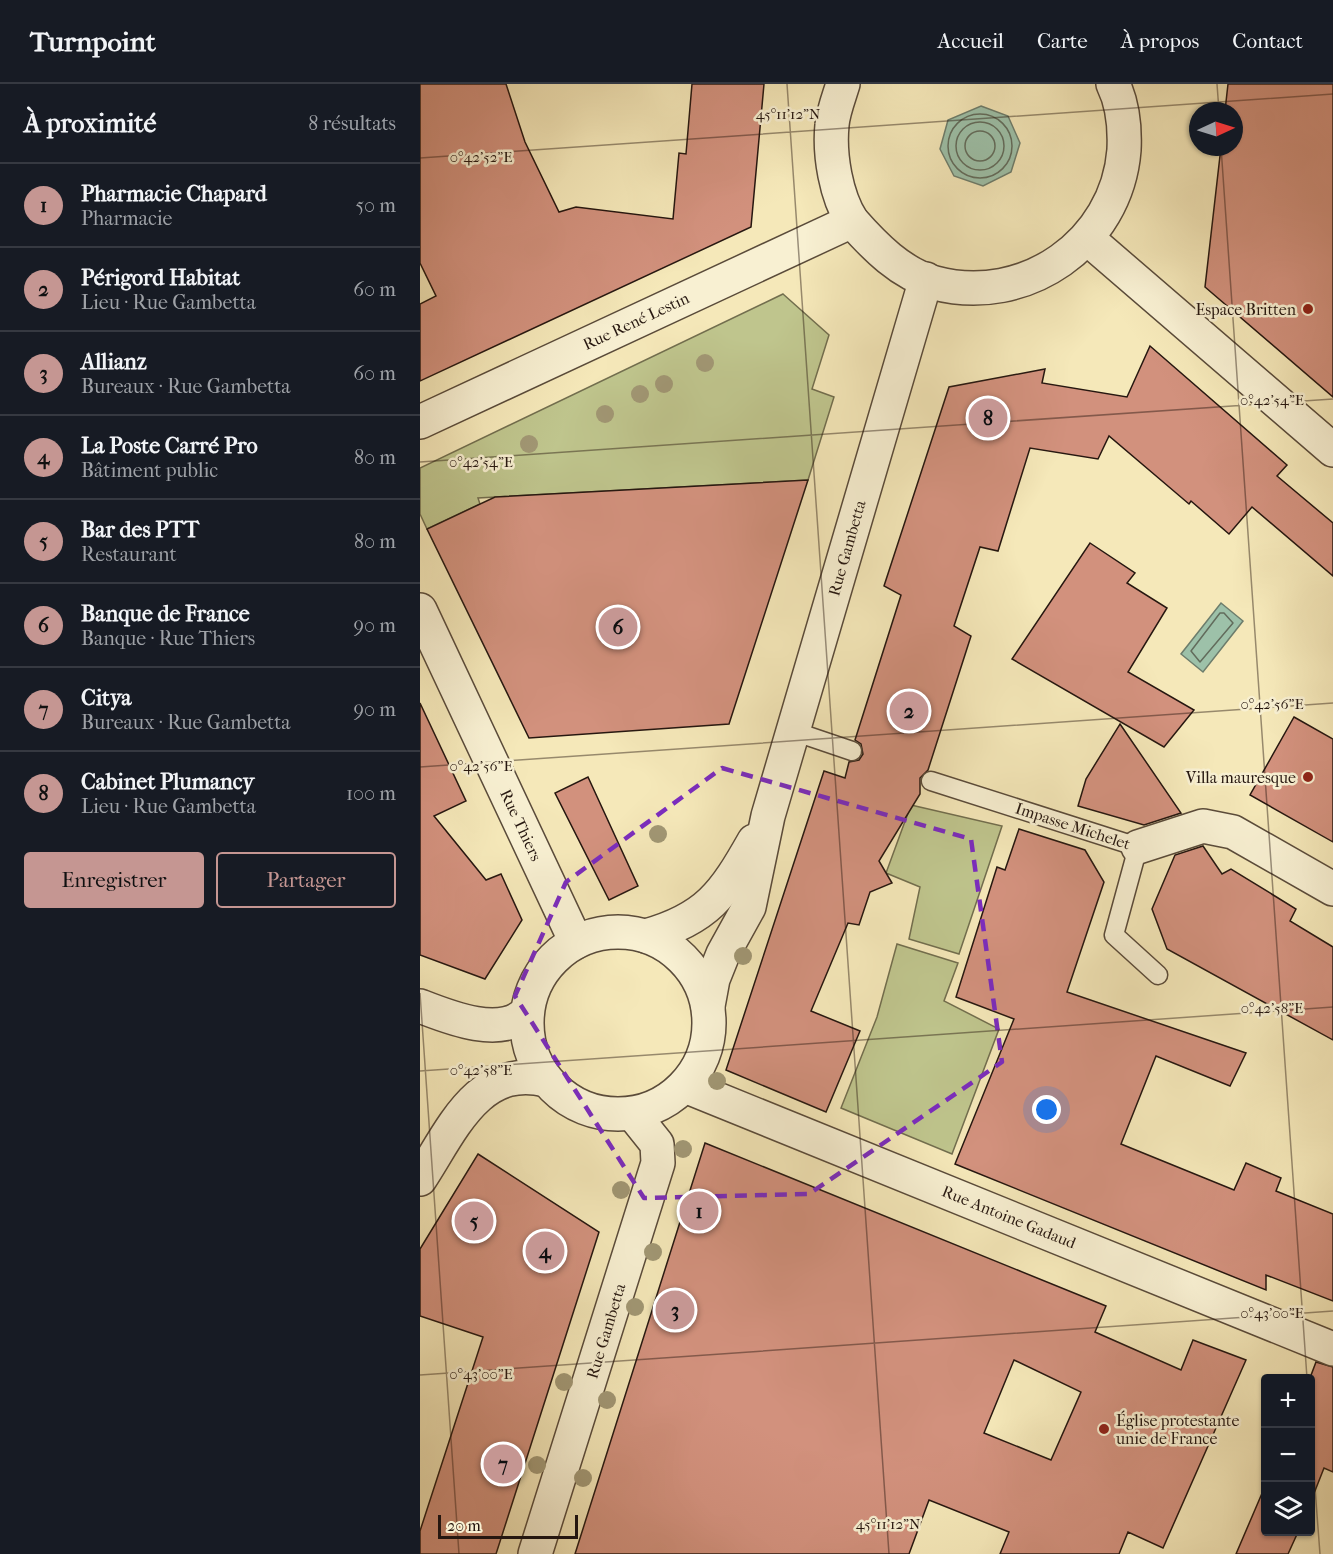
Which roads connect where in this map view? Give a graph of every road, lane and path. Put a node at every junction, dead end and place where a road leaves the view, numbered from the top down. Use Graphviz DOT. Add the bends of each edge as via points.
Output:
graph roads {
  1 [pos="843,84"];
  2 [pos="1123,87"];
  3 [pos="852,221"];
  4 [pos="1088,239"];
  5 [pos="926,279"];
  6 [pos="420,422"];
  7 [pos="1333,450"];
  8 [pos="420,610"];
  9 [pos="794,731"];
  10 [pos="852,751"];
  11 [pos="931,780"];
  12 [pos="768,816"];
  13 [pos="1138,847"];
  14 [pos="1333,889"];
  15 [pos="646,936"];
  16 [pos="576,942"];
  17 [pos="1158,975"];
  18 [pos="420,1006"];
  19 [pos="708,1006"];
  20 [pos="527,1012"];
  21 [pos="546,1080"];
  22 [pos="685,1086"];
  23 [pos="633,1114"];
  24 [pos="420,1179"];
  25 [pos="1333,1349"];
  26 [pos="535,1554"];
  1 -- 3 [label="street" via="832,125 834,170"];
  2 -- 4 [label="street" via="1122,170 1109,207"];
  3 -- 5 [label="street" via="899,265"];
  3 -- 6 [label="street, Rue René Lestin"];
  4 -- 5 [label="street" via="1055,266 1016,283 974,288"];
  4 -- 7 [label="street"];
  5 -- 9 [label="street, Rue Gambetta"];
  8 -- 16 [label="street, Rue Thiers"];
  9 -- 10 [label="lane"];
  9 -- 12 [label="street, Rue Gambetta"];
  11 -- 13 [label="lane, Impasse Michelet"];
  12 -- 15 [label="street, Rue Gambetta" via="732,880 702,913"];
  12 -- 19 [label="street, Rue Gambetta" via="749,907 723,954"];
  13 -- 14 [label="street" via="1203,826 1233,832"];
  13 -- 17 [label="lane, Impasse Michelet" via="1114,935"];
  15 -- 16 [label="street" via="598,934"];
  15 -- 19 [label="street" via="668,946 687,962"];
  16 -- 20 [label="street" via="552,960 536,983"];
  18 -- 20 [label="street" via="468,1023 506,1023"];
  19 -- 22 [label="street" via="709,1035 701,1062"];
  20 -- 21 [label="street" via="534,1059"];
  21 -- 23 [label="street" via="585,1109 609,1115"];
  21 -- 24 [label="street" via="527,1076 507,1078 486,1090 464,1108"];
  22 -- 23 [label="street" via="662,1104"];
  22 -- 25 [label="street, Rue Antoine Gadaud"];
  23 -- 26 [label="street, Rue Gambetta" via="657,1144 658,1163"];
}
